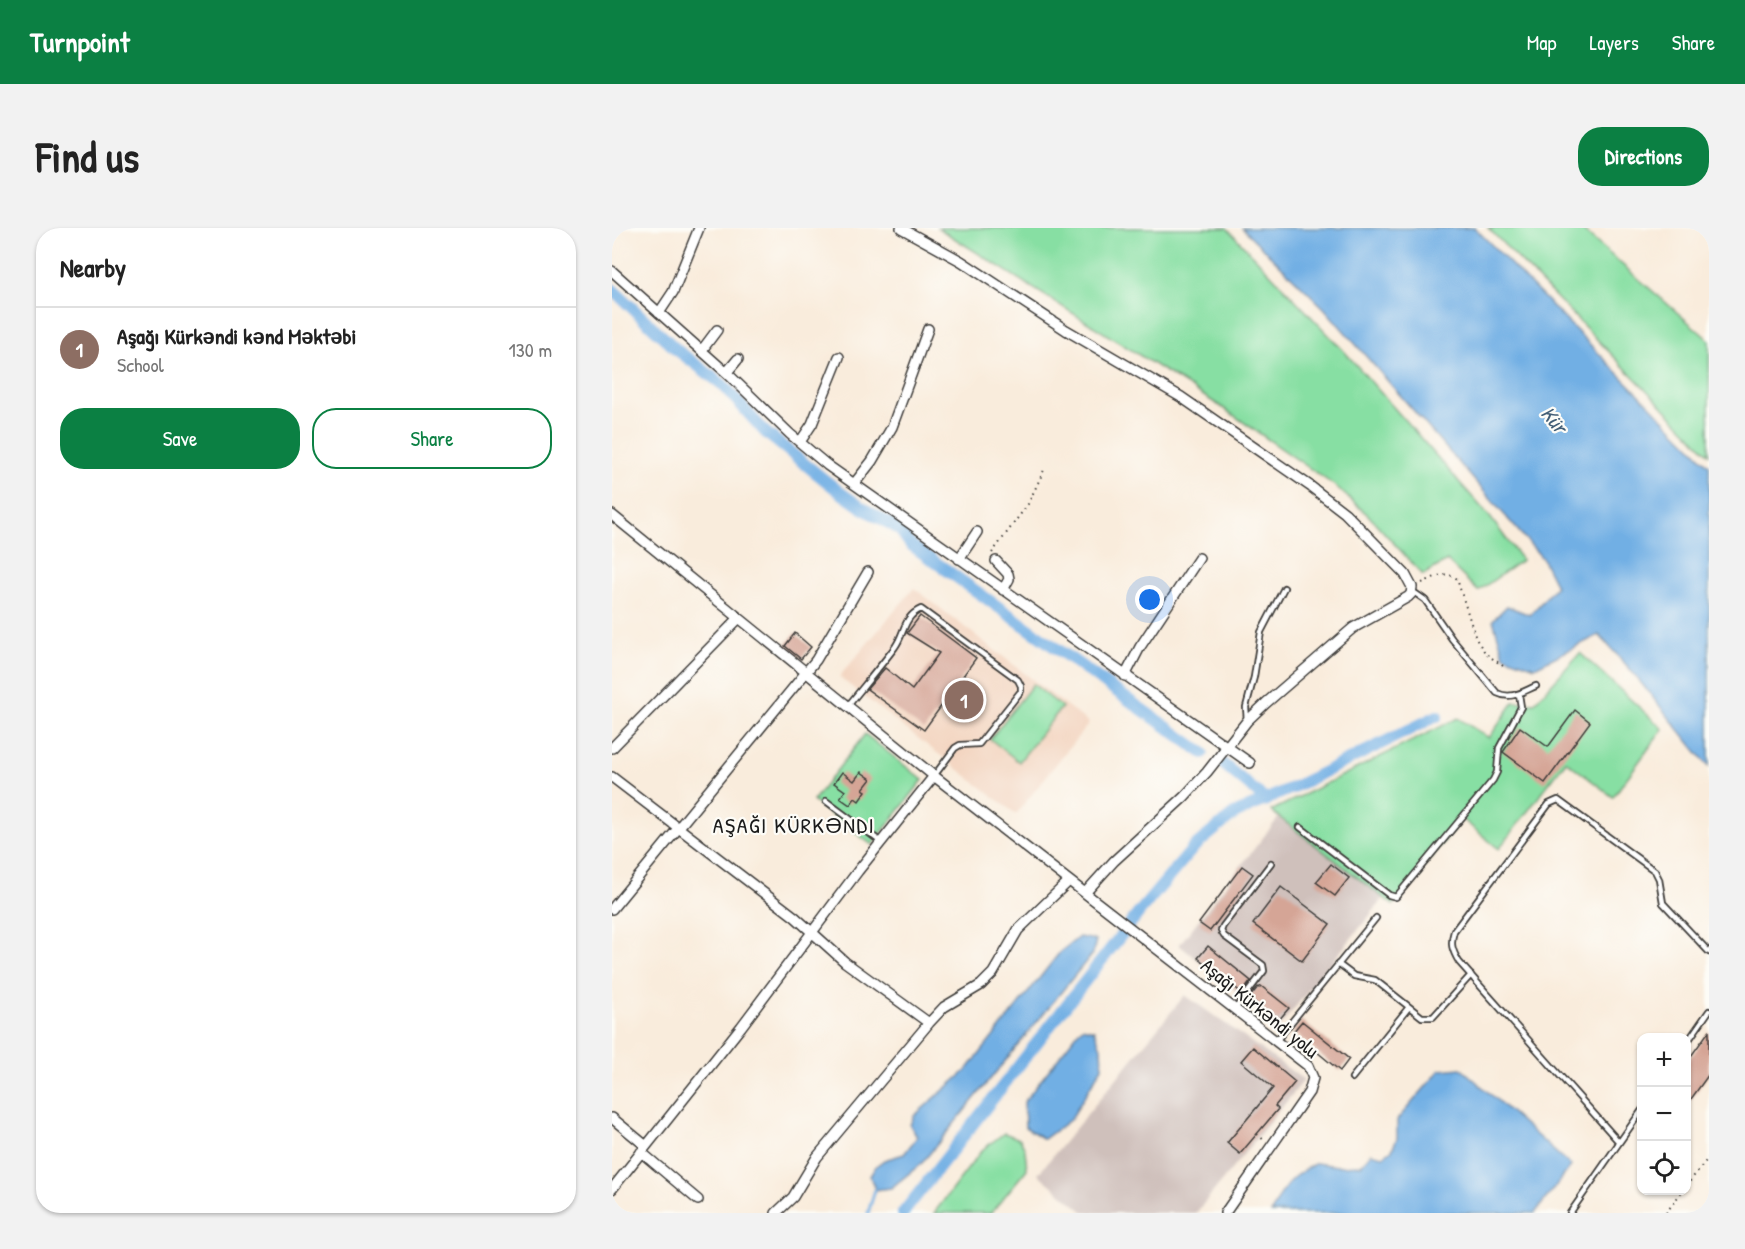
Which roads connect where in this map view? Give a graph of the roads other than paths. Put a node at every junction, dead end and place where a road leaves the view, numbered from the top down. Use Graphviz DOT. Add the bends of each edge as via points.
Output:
graph roads {
  1 [pos="699,228"];
  2 [pos="901,228"];
  3 [pos="612,271"];
  4 [pos="659,313"];
  5 [pos="928,329"];
  6 [pos="717,330"];
  7 [pos="702,350"];
  8 [pos="839,357"];
  9 [pos="738,359"];
  10 [pos="727,372"];
  11 [pos="800,442"];
  12 [pos="854,484"];
  13 [pos="612,515"];
  14 [pos="977,532"];
  15 [pos="994,558"];
  16 [pos="1199,558"];
  17 [pos="960,559"];
  18 [pos="868,572"];
  19 [pos="1284,588"];
  20 [pos="1412,589"];
  21 [pos="1003,590"];
  22 [pos="739,618"];
  23 [pos="806,673"];
  24 [pos="1125,676"];
  25 [pos="1536,687"];
  26 [pos="1518,694"];
  27 [pos="847,706"];
  28 [pos="1247,721"];
  29 [pos="1226,747"];
  30 [pos="612,748"];
  31 [pos="1250,763"];
  32 [pos="934,776"];
  33 [pos="612,777"];
  34 [pos="826,801"];
  35 [pos="678,826"];
  36 [pos="1300,827"];
  37 [pos="881,842"];
  38 [pos="1271,863"];
  39 [pos="1069,881"];
  40 [pos="1084,893"];
  41 [pos="612,909"];
  42 [pos="1376,918"];
  43 [pos="812,931"];
  44 [pos="1709,952"];
  45 [pos="1338,964"];
  46 [pos="1471,975"];
  47 [pos="1409,1007"];
  48 [pos="1235,1009"];
  49 [pos="1709,1011"];
  50 [pos="929,1023"];
  51 [pos="1691,1037"];
  52 [pos="1276,1041"];
  53 [pos="1352,1078"];
  54 [pos="1637,1116"];
  55 [pos="612,1118"];
  56 [pos="1619,1142"];
  57 [pos="644,1149"];
  58 [pos="612,1189"];
  59 [pos="698,1200"];
  60 [pos="776,1213"];
  61 [pos="1225,1213"];
  62 [pos="1570,1213"];
  1 -- 4 [label="street" via="673,292"];
  2 -- 20 [label="street" via="1181,397 1310,486 1345,513 1405,574"];
  3 -- 4 [label="street"];
  4 -- 7 [label="street"];
  5 -- 12 [label="street" via="892,427"];
  6 -- 7 [label="street"];
  7 -- 10 [label="street"];
  8 -- 11 [label="street" via="812,424"];
  9 -- 10 [label="street"];
  10 -- 11 [label="street"];
  11 -- 12 [label="street"];
  12 -- 17 [label="street"];
  13 -- 22 [label="street, Aşağı Kürkəndi yolu"];
  14 -- 17 [label="street"];
  15 -- 21 [label="street" via="1008,574"];
  16 -- 24 [label="street"];
  17 -- 21 [label="street"];
  18 -- 23 [label="street"];
  19 -- 28 [label="lane" via="1261,633 1246,707"];
  20 -- 26 [label="lane" via="1425,600 1497,693"];
  20 -- 28 [label="street" via="1401,603 1353,628"];
  21 -- 24 [label="street"];
  22 -- 23 [label="street, Aşağı Kürkəndi yolu"];
  22 -- 30 [label="street"];
  23 -- 27 [label="street, Aşağı Kürkəndi yolu"];
  23 -- 35 [label="street"];
  24 -- 29 [label="street"];
  25 -- 26 [label="lane"];
  26 -- 36 [label="lane" via="1521,707 1499,748 1495,776 1396,897"];
  27 -- 32 [label="street, Aşağı Kürkəndi yolu"];
  27 -- 32 [label="lane" via="896,646 904,624 921,609 1018,680 1021,691 979,744 955,748"];
  28 -- 29 [label="street"];
  29 -- 31 [label="street"];
  29 -- 40 [label="street" via="1184,797"];
  32 -- 37 [label="street"];
  32 -- 39 [label="street, Aşağı Kürkəndi yolu"];
  33 -- 35 [label="street"];
  34 -- 37 [label="lane"];
  35 -- 41 [label="street"];
  35 -- 43 [label="street"];
  37 -- 43 [label="street"];
  38 -- 48 [label="lane" via="1221,932 1263,965 1264,971"];
  39 -- 40 [label="street, Aşağı Kürkəndi yolu"];
  39 -- 50 [label="street" via="1018,930 993,973 981,985 944,1007"];
  40 -- 48 [label="street, Aşağı Kürkəndi yolu"];
  42 -- 45 [label="lane"];
  43 -- 50 [label="street" via="845,962"];
  43 -- 57 [label="street"];
  44 -- 46 [label="lane" via="1664,903 1655,871 1558,800 1549,804 1454,931 1452,951"];
  45 -- 47 [label="lane" via="1353,976 1375,980"];
  45 -- 52 [label="lane"];
  46 -- 47 [label="lane" via="1433,1017 1422,1017"];
  46 -- 56 [label="lane"];
  47 -- 53 [label="lane"];
  48 -- 52 [label="street, Aşağı Kürkəndi yolu"];
  49 -- 51 [label="lane"];
  50 -- 60 [label="street" via="818,1157 793,1197"];
  52 -- 61 [label="street, Aşağı Kürkəndi yolu" via="1308,1066 1312,1085"];
  54 -- 56 [label="lane"];
  55 -- 57 [label="street"];
  56 -- 62 [label="lane"];
  57 -- 58 [label="street"];
  57 -- 59 [label="street"];
}
